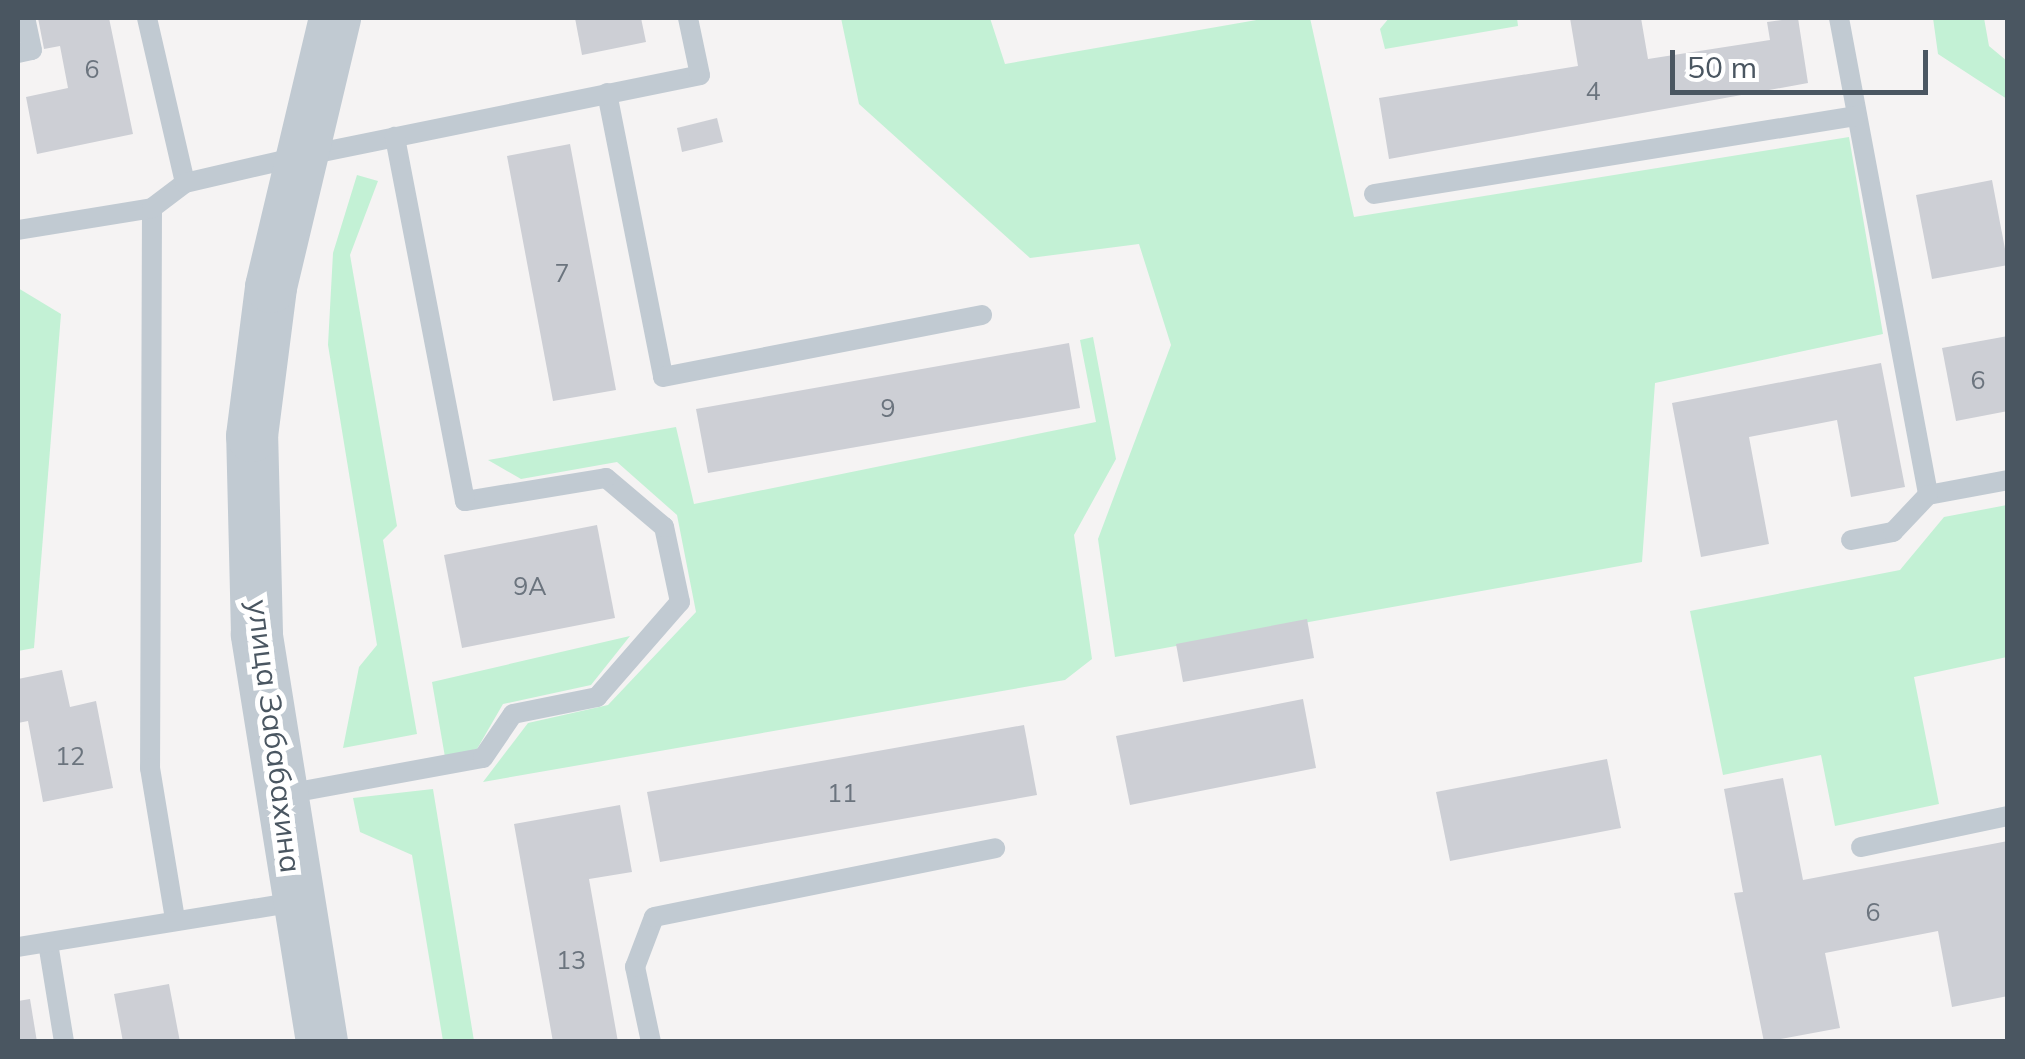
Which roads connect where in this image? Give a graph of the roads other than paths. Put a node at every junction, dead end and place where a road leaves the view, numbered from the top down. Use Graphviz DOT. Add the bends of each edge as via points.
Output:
graph roads {
  1 [pos="25,18"];
  2 [pos="146,18"];
  3 [pos="335,18"];
  4 [pos="688,18"];
  5 [pos="1839,18"];
  6 [pos="18,53"];
  7 [pos="607,93"];
  8 [pos="1858,116"];
  9 [pos="395,136"];
  10 [pos="298,157"];
  11 [pos="185,183"];
  12 [pos="1374,194"];
  13 [pos="152,208"];
  14 [pos="18,230"];
  15 [pos="982,315"];
  16 [pos="2008,480"];
  17 [pos="1928,495"];
  18 [pos="1851,540"];
  19 [pos="280,795"];
  20 [pos="2008,816"];
  21 [pos="1860,847"];
  22 [pos="995,848"];
  23 [pos="296,902"];
  24 [pos="175,920"];
  25 [pos="48,942"];
  26 [pos="18,947"];
  27 [pos="64,1042"];
  28 [pos="322,1042"];
  29 [pos="650,1042"];
  1 -- 6 [label="lane" via="32,50"];
  2 -- 11 [label="lane"];
  3 -- 10 [label="street, улица Забабахина"];
  4 -- 7 [label="lane" via="700,74"];
  5 -- 8 [label="lane"];
  7 -- 9 [label="lane"];
  7 -- 15 [label="lane" via="663,377"];
  8 -- 12 [label="lane"];
  8 -- 17 [label="lane"];
  9 -- 10 [label="lane"];
  9 -- 19 [label="lane" via="464,501 606,478 664,528 680,602 597,697 512,714 483,758"];
  10 -- 11 [label="lane"];
  10 -- 19 [label="street, улица Забабахина" via="271,287 252,436 258,634"];
  11 -- 13 [label="lane"];
  13 -- 14 [label="lane"];
  13 -- 24 [label="lane" via="150,768"];
  16 -- 17 [label="lane"];
  17 -- 18 [label="lane" via="1893,532"];
  19 -- 23 [label="street, улица Забабахина"];
  20 -- 21 [label="lane"];
  22 -- 29 [label="lane" via="654,917 635,966"];
  23 -- 24 [label="lane"];
  23 -- 28 [label="street, улица Забабахина"];
  24 -- 25 [label="lane"];
  25 -- 26 [label="lane"];
  25 -- 27 [label="lane"];
}
